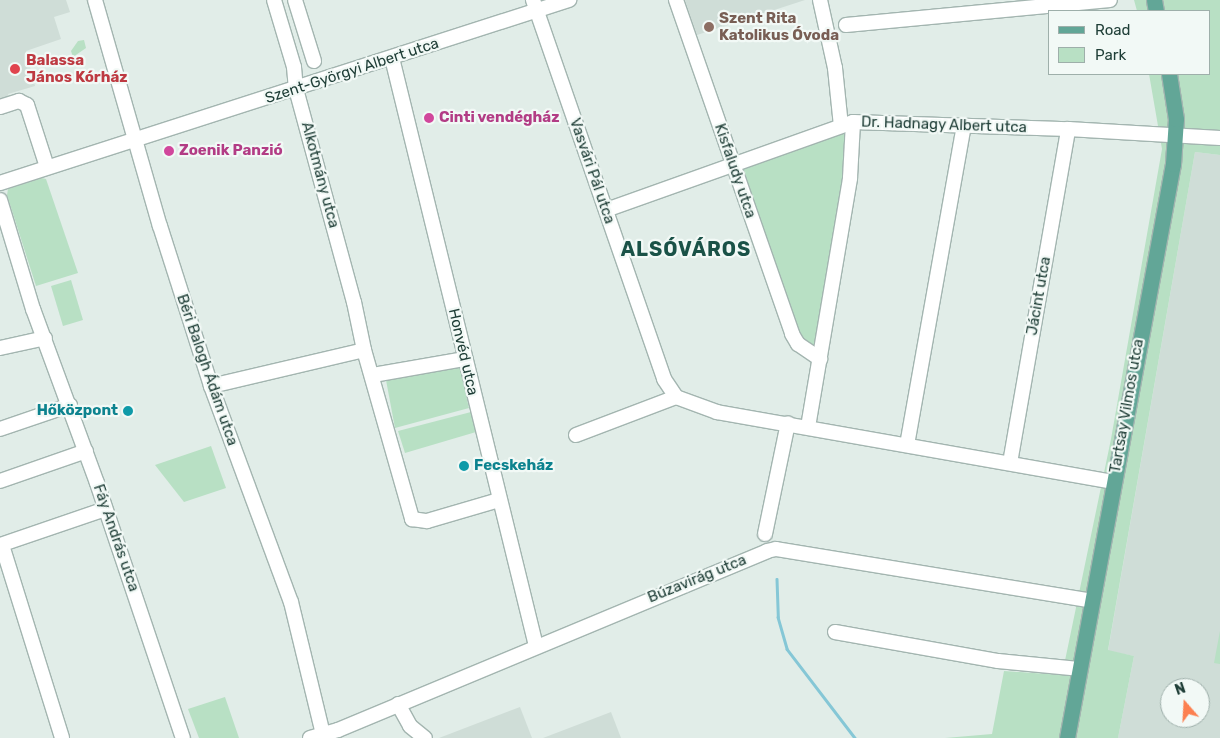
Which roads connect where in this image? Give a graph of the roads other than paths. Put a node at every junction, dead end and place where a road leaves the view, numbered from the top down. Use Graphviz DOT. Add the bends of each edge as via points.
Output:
graph roads {
  1 [pos="94,0"];
  2 [pos="274,0"];
  3 [pos="296,0"];
  4 [pos="569,0"];
  5 [pos="676,0"];
  6 [pos="820,0"];
  7 [pos="1110,0"];
  8 [pos="535,5"];
  9 [pos="846,26"];
  10 [pos="392,58"];
  11 [pos="314,61"];
  12 [pos="1169,75"];
  13 [pos="296,89"];
  14 [pos="0,107"];
  15 [pos="847,124"];
  16 [pos="964,126"];
  17 [pos="1068,128"];
  18 [pos="1177,135"];
  19 [pos="1220,138"];
  20 [pos="134,139"];
  21 [pos="733,166"];
  22 [pos="47,167"];
  23 [pos="0,183"];
  24 [pos="0,200"];
  25 [pos="606,210"];
  26 [pos="45,338"];
  27 [pos="0,348"];
  28 [pos="364,350"];
  29 [pos="820,358"];
  30 [pos="464,359"];
  31 [pos="373,375"];
  32 [pos="211,386"];
  33 [pos="676,397"];
  34 [pos="70,405"];
  35 [pos="788,423"];
  36 [pos="808,427"];
  37 [pos="0,429"];
  38 [pos="576,435"];
  39 [pos="907,445"];
  40 [pos="86,451"];
  41 [pos="1010,463"];
  42 [pos="0,481"];
  43 [pos="1113,482"];
  44 [pos="499,500"];
  45 [pos="105,509"];
  46 [pos="765,534"];
  47 [pos="1,545"];
  48 [pos="1092,601"];
  49 [pos="835,632"];
  50 [pos="536,646"];
  51 [pos="1079,669"];
  52 [pos="398,704"];
  53 [pos="319,736"];
  54 [pos="62,738"];
  55 [pos="183,738"];
  56 [pos="425,738"];
  57 [pos="1067,738"];
  1 -- 20 [label="street, Béri Balogh Ádám utca"];
  2 -- 13 [label="street, Alkotmány utca" via="294,67"];
  3 -- 11 [label="street"];
  4 -- 8 [label="street, Szent-Györgyi Albert utca"];
  5 -- 21 [label="street, Kisfaludy utca"];
  6 -- 15 [label="street"];
  7 -- 9 [label="street"];
  8 -- 10 [label="street, Szent-Györgyi Albert utca"];
  8 -- 25 [label="street, Vasvári Pál utca"];
  10 -- 13 [label="street, Szent-Györgyi Albert utca"];
  10 -- 30 [label="street, Honvéd utca"];
  12 -- 18 [label="main road, Tartsay Vilmos utca"];
  13 -- 20 [label="street, Szent-Györgyi Albert utca"];
  13 -- 28 [label="street, Alkotmány utca"];
  14 -- 22 [label="street" via="19,101 27,105"];
  15 -- 16 [label="street, Dr. Hadnagy Albert utca"];
  15 -- 21 [label="street, Dr. Hadnagy Albert utca"];
  15 -- 29 [label="street" via="850,178"];
  16 -- 17 [label="street, Dr. Hadnagy Albert utca"];
  16 -- 39 [label="street"];
  17 -- 18 [label="street, Dr. Hadnagy Albert utca"];
  17 -- 41 [label="street, Jácint utca"];
  18 -- 19 [label="street, Dr. Hadnagy Albert utca"];
  18 -- 43 [label="main road, Tartsay Vilmos utca"];
  20 -- 22 [label="street, Szent-Györgyi Albert utca"];
  20 -- 32 [label="street, Béri Balogh Ádám utca"];
  21 -- 25 [label="street, Dr. Hadnagy Albert utca"];
  21 -- 29 [label="street, Kisfaludy utca" via="792,334 798,344"];
  22 -- 23 [label="street, Szent-Györgyi Albert utca"];
  24 -- 26 [label="street, Fáy András utca"];
  25 -- 33 [label="street, Vasvári Pál utca" via="664,379"];
  26 -- 27 [label="street"];
  26 -- 34 [label="street, Fáy András utca"];
  28 -- 31 [label="street, Alkotmány utca"];
  28 -- 32 [label="street"];
  29 -- 36 [label="street"];
  30 -- 31 [label="street"];
  30 -- 44 [label="street, Honvéd utca"];
  31 -- 44 [label="street" via="412,519 427,522"];
  32 -- 53 [label="street, Béri Balogh Ádám utca" via="291,602"];
  33 -- 35 [label="street" via="718,412"];
  33 -- 38 [label="street"];
  34 -- 37 [label="street"];
  34 -- 40 [label="street, Fáy András utca"];
  35 -- 36 [label="street"];
  35 -- 46 [label="street"];
  36 -- 39 [label="street"];
  39 -- 41 [label="street"];
  40 -- 42 [label="street"];
  40 -- 45 [label="street, Fáy András utca"];
  41 -- 43 [label="street"];
  43 -- 48 [label="main road, Tartsay Vilmos utca"];
  44 -- 50 [label="street, Honvéd utca"];
  45 -- 47 [label="street"];
  45 -- 55 [label="street, Fáy András utca"];
  47 -- 54 [label="street"];
  48 -- 50 [label="street, Búzavirág utca" via="776,549"];
  48 -- 51 [label="main road, Tartsay Vilmos utca"];
  49 -- 51 [label="street" via="998,661"];
  50 -- 52 [label="street, Búzavirág utca"];
  51 -- 57 [label="main road, Tartsay Vilmos utca"];
  52 -- 53 [label="street, Búzavirág utca"];
  52 -- 56 [label="street" via="410,726"];
}
